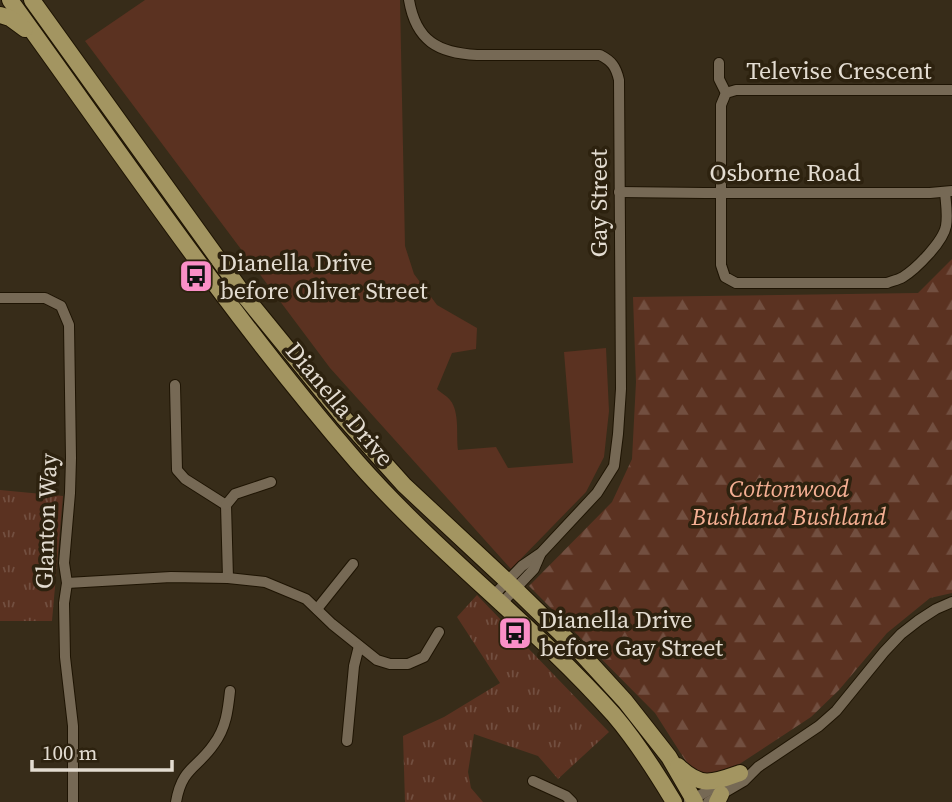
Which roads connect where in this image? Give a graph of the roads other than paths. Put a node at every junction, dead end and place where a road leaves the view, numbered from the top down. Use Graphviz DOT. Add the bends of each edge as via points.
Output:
graph roads {
  1 [pos="10,0"];
  2 [pos="26,0"];
  3 [pos="409,0"];
  4 [pos="37,6"];
  5 [pos="0,15"];
  6 [pos="40,42"];
  7 [pos="719,63"];
  8 [pos="952,90"];
  9 [pos="726,93"];
  10 [pos="619,192"];
  11 [pos="721,192"];
  12 [pos="948,192"];
  13 [pos="0,298"];
  14 [pos="175,385"];
  15 [pos="271,481"];
  16 [pos="226,505"];
  17 [pos="353,564"];
  18 [pos="228,578"];
  19 [pos="68,583"];
  20 [pos="512,585"];
  21 [pos="497,600"];
  22 [pos="952,602"];
  23 [pos="317,609"];
  24 [pos="439,632"];
  25 [pos="359,646"];
  26 [pos="230,691"];
  27 [pos="348,741"];
  28 [pos="669,757"];
  29 [pos="758,767"];
  30 [pos="740,774"];
  31 [pos="533,780"];
  32 [pos="704,800"];
  33 [pos="73,802"];
  34 [pos="176,802"];
  35 [pos="572,802"];
  36 [pos="674,802"];
  1 -- 6 [label="main road, Dianella Drive"];
  2 -- 4 [label="main road, Dianella Drive"];
  3 -- 10 [label="street, Gay Street" via="411,14 425,37 457,54 600,55 610,60 619,80"];
  4 -- 20 [label="main road, Dianella Drive" via="247,299 344,418 404,485"];
  5 -- 6 [label="main road"];
  6 -- 21 [label="main road, Dianella Drive" via="234,311 327,426 391,498"];
  7 -- 9 [label="street, Televise Crescent" via="719,79"];
  8 -- 9 [label="street, Televise Crescent"];
  9 -- 11 [label="street, Televise Crescent" via="721,105"];
  10 -- 11 [label="street, Osborne Road"];
  10 -- 20 [label="street, Gay Street" via="621,389 614,466 597,493 541,553 522,566"];
  11 -- 12 [label="street, Osborne Road"];
  11 -- 12 [label="street, Televise Crescent" via="721,265 725,277 736,283 897,280 942,237"];
  13 -- 19 [label="street, Glanton Way" via="45,298 61,306 69,324 71,458 64,563"];
  14 -- 16 [label="street" via="177,470"];
  15 -- 16 [label="street" via="235,494"];
  16 -- 18 [label="street"];
  17 -- 23 [label="street"];
  18 -- 19 [label="street"];
  18 -- 23 [label="street" via="265,582 306,599"];
  19 -- 33 [label="street, Glanton Way" via="65,657 73,726"];
  20 -- 21 [label="street, Gay Street"];
  20 -- 28 [label="main road, Dianella Drive" via="625,701"];
  21 -- 36 [label="main road, Dianella Drive" via="615,717"];
  22 -- 29 [label="street" via="901,634 836,711"];
  23 -- 25 [label="street"];
  24 -- 25 [label="street" via="424,657 408,664 377,660"];
  25 -- 27 [label="street"];
  26 -- 34 [label="street" via="221,733 184,776"];
  28 -- 30 [label="main road" via="703,782"];
  28 -- 32 [label="main road, Dianella Drive"];
  29 -- 30 [label="street"];
  29 -- 32 [label="street" via="744,781"];
  30 -- 32 [label="street"];
  31 -- 35 [label="street"];
}
